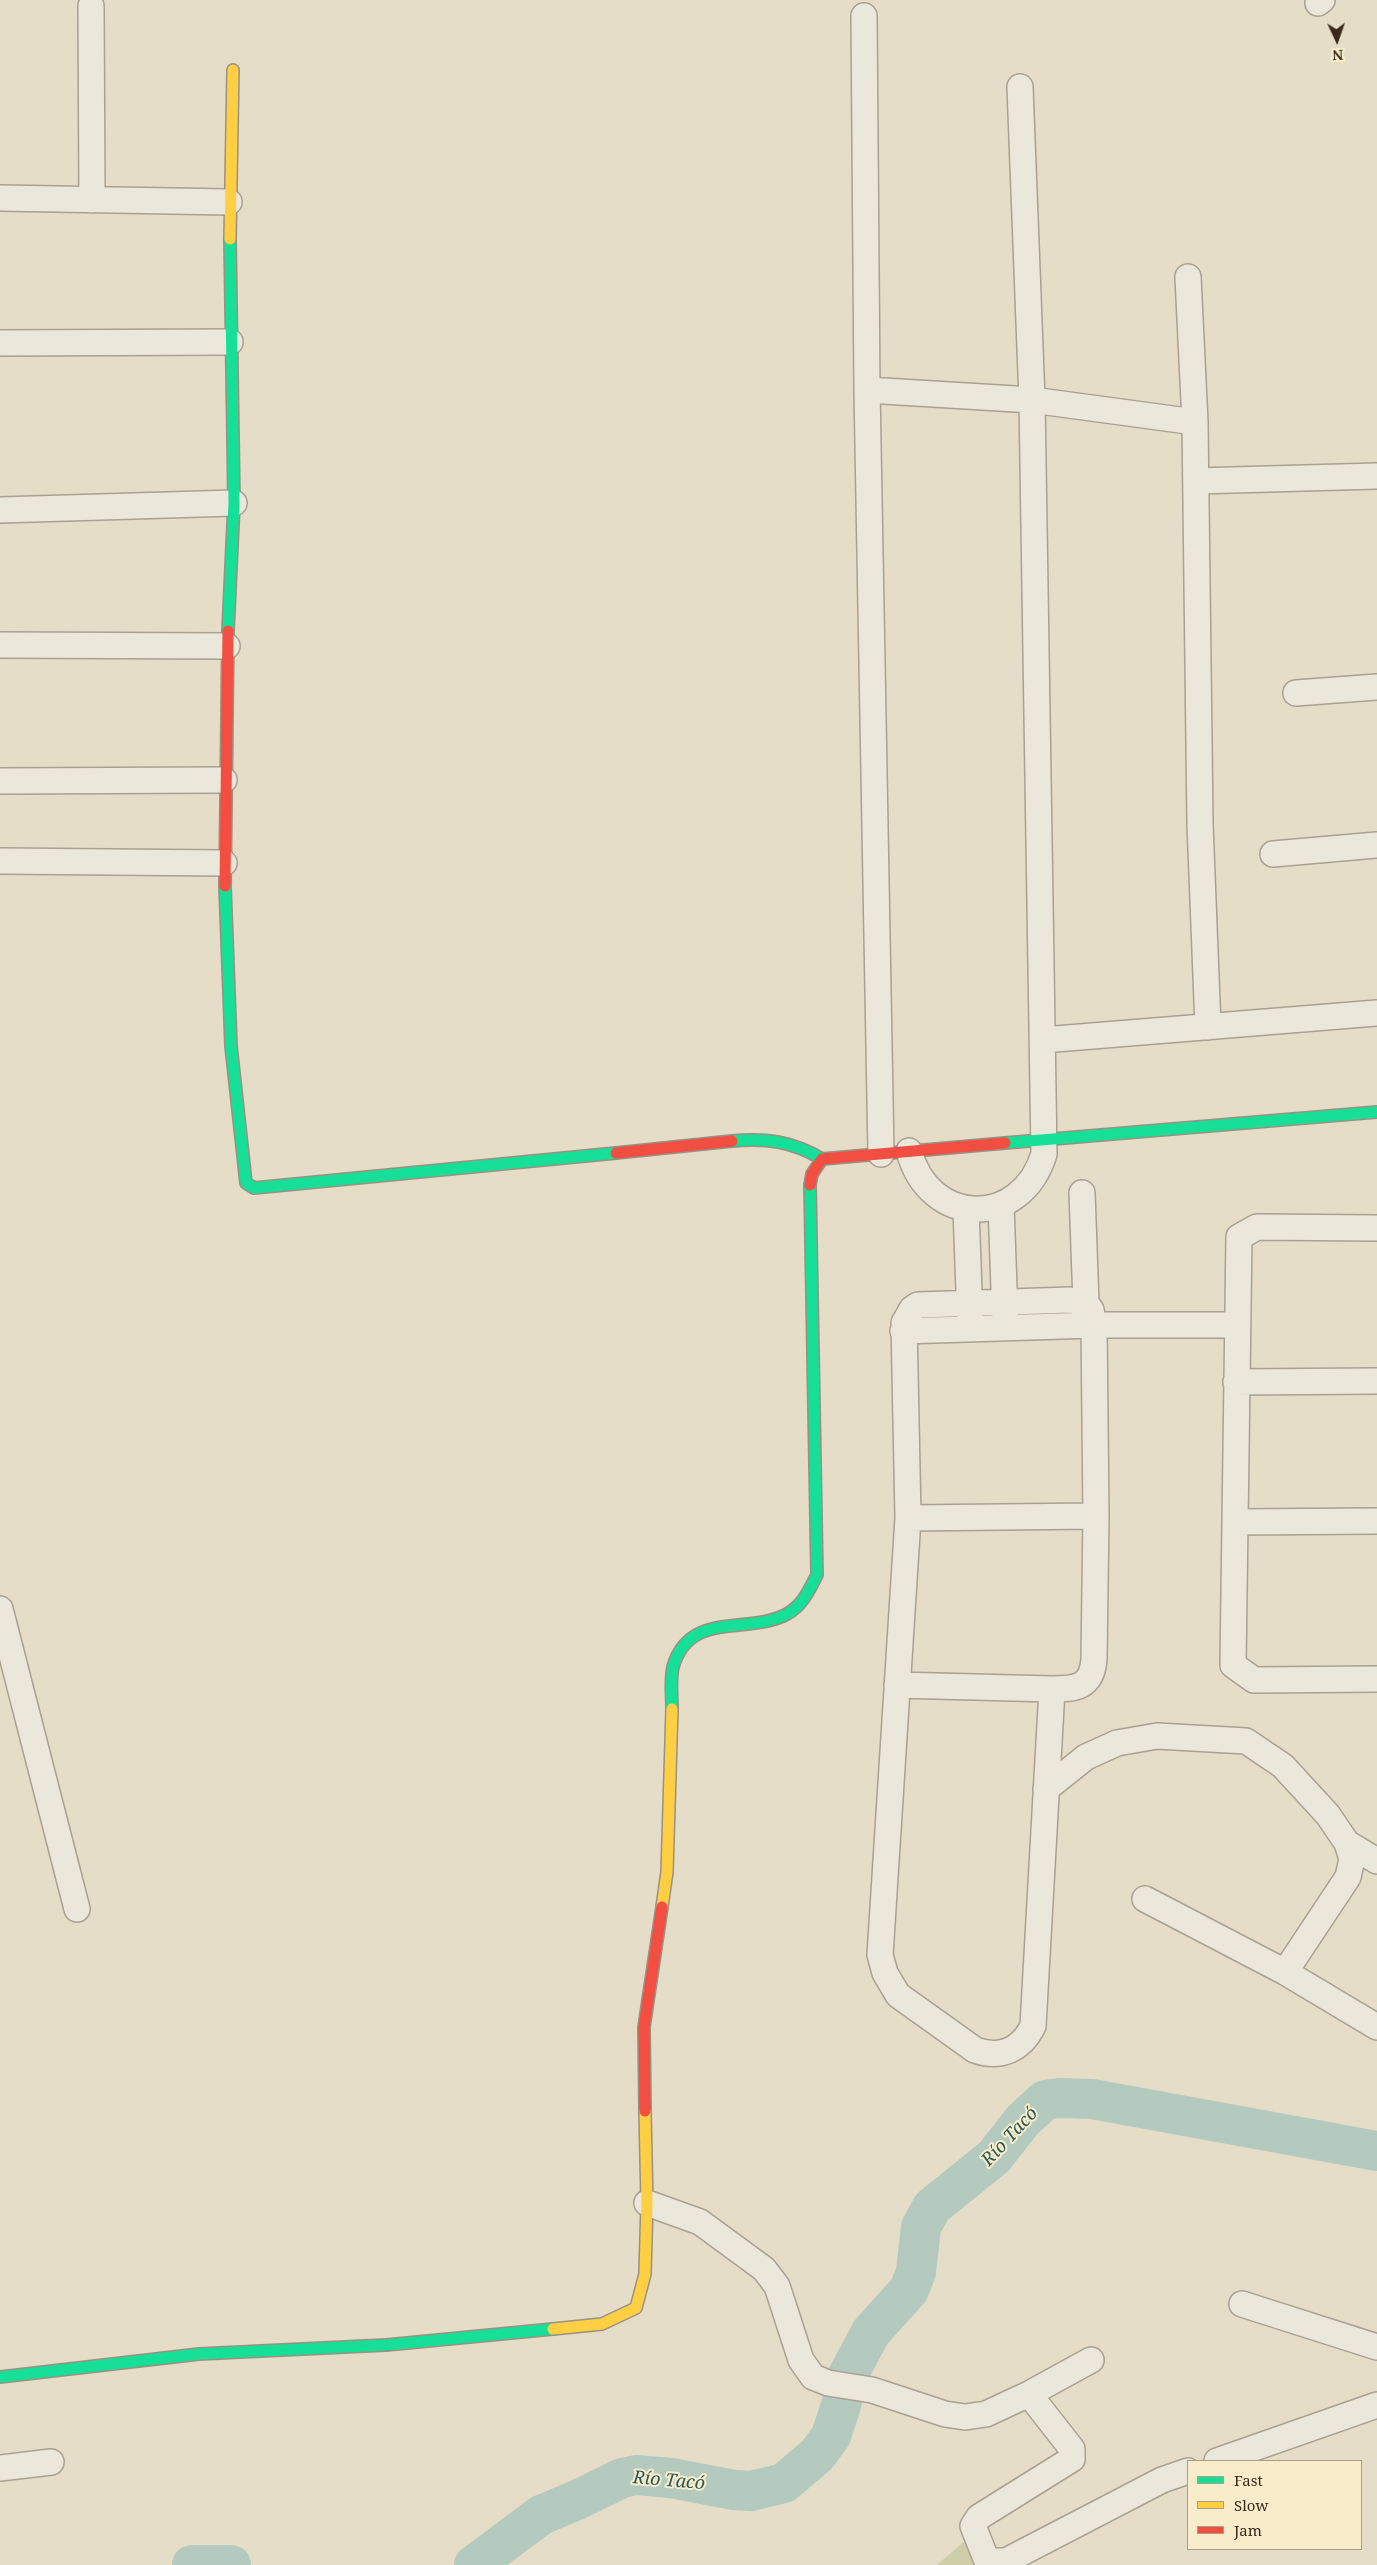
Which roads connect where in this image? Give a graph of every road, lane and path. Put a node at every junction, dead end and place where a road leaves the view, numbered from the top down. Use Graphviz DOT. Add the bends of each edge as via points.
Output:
graph roads {
  1 [pos="91,6"];
  2 [pos="864,16"];
  3 [pos="233,70"];
  4 [pos="1020,87"];
  5 [pos="0,198"];
  6 [pos="92,200"];
  7 [pos="229,202"];
  8 [pos="1188,277"];
  9 [pos="230,342"];
  10 [pos="0,343"];
  11 [pos="867,390"];
  12 [pos="1032,400"];
  13 [pos="1195,422"];
  14 [pos="1377,476"];
  15 [pos="1196,481"];
  16 [pos="234,503"];
  17 [pos="0,510"];
  18 [pos="0,645"];
  19 [pos="227,646"];
  20 [pos="1377,687"];
  21 [pos="1296,693"];
  22 [pos="224,780"];
  23 [pos="0,781"];
  24 [pos="1377,845"];
  25 [pos="1273,854"];
  26 [pos="0,861"];
  27 [pos="224,862"];
  28 [pos="1377,1013"];
  29 [pos="1208,1027"];
  30 [pos="1043,1040"];
  31 [pos="1377,1112"];
  32 [pos="1045,1140"];
  33 [pos="909,1151"];
  34 [pos="881,1154"];
  35 [pos="822,1159"];
  36 [pos="1082,1192"];
  37 [pos="1001,1205"];
  38 [pos="966,1209"];
  39 [pos="1377,1228"];
  40 [pos="1004,1302"];
  41 [pos="969,1303"];
  42 [pos="1090,1313"];
  43 [pos="1237,1317"];
  44 [pos="1005,1327"];
  45 [pos="970,1328"];
  46 [pos="903,1331"];
  47 [pos="1377,1381"];
  48 [pos="1236,1382"];
  49 [pos="1096,1516"];
  50 [pos="908,1518"];
  51 [pos="1235,1522"];
  52 [pos="1377,1522"];
  53 [pos="0,1609"];
  54 [pos="1377,1680"];
  55 [pos="897,1685"];
  56 [pos="1052,1689"];
  57 [pos="1046,1789"];
  58 [pos="1347,1843"];
  59 [pos="1377,1861"];
  60 [pos="1145,1899"];
  61 [pos="77,1909"];
  62 [pos="1285,1972"];
  63 [pos="1377,2027"];
  64 [pos="647,2203"];
  65 [pos="1242,2304"];
  66 [pos="1377,2347"];
  67 [pos="1091,2360"];
  68 [pos="0,2376"];
  69 [pos="1029,2394"];
  70 [pos="1377,2405"];
  71 [pos="1220,2460"];
  72 [pos="51,2462"];
  73 [pos="0,2468"];
  74 [pos="1187,2471"];
  1 -- 6 [label="street"];
  2 -- 11 [label="street"];
  3 -- 7 [label="street"];
  4 -- 12 [label="street"];
  5 -- 6 [label="street"];
  6 -- 7 [label="street"];
  7 -- 9 [label="street"];
  8 -- 13 [label="street"];
  9 -- 10 [label="street"];
  9 -- 16 [label="street"];
  11 -- 12 [label="street"];
  11 -- 34 [label="street"];
  12 -- 13 [label="street"];
  12 -- 30 [label="street"];
  13 -- 15 [label="street"];
  14 -- 15 [label="street"];
  15 -- 29 [label="street" via="1200,824"];
  16 -- 17 [label="street"];
  16 -- 19 [label="street"];
  18 -- 19 [label="street"];
  19 -- 22 [label="street"];
  20 -- 21 [label="street"];
  22 -- 23 [label="street"];
  22 -- 27 [label="street"];
  24 -- 25 [label="street"];
  26 -- 27 [label="street"];
  27 -- 35 [label="street" via="235,1085 243,1173 246,1183 254,1188 756,1139 798,1144"];
  28 -- 29 [label="street"];
  29 -- 30 [label="street"];
  30 -- 32 [label="street"];
  31 -- 32 [label="street"];
  32 -- 33 [label="street"];
  32 -- 37 [label="street" via="1044,1154 1033,1180"];
  33 -- 34 [label="street"];
  33 -- 38 [label="street" via="917,1175 932,1194"];
  34 -- 35 [label="street"];
  35 -- 64 [label="street" via="812,1174 809,1191 817,1575 808,1597 792,1612 772,1619 704,1630 687,1640 673,1668 667,1872 644,2027"];
  36 -- 42 [label="street"];
  37 -- 38 [label="street"];
  37 -- 40 [label="street"];
  38 -- 41 [label="street"];
  39 -- 43 [label="street" via="1257,1227 1239,1237"];
  40 -- 41 [label="street"];
  40 -- 42 [label="street" via="1070,1300"];
  40 -- 44 [label="street"];
  41 -- 45 [label="street"];
  41 -- 46 [label="street" via="918,1305 906,1316"];
  42 -- 43 [label="street"];
  42 -- 44 [label="street"];
  42 -- 49 [label="street"];
  43 -- 48 [label="street"];
  44 -- 45 [label="street"];
  45 -- 46 [label="street"];
  46 -- 50 [label="street"];
  47 -- 48 [label="street"];
  48 -- 51 [label="street"];
  49 -- 50 [label="street"];
  49 -- 56 [label="street" via="1093,1667 1087,1681 1080,1686"];
  50 -- 55 [label="street"];
  51 -- 52 [label="street"];
  51 -- 54 [label="street" via="1233,1664 1254,1680"];
  53 -- 61 [label="street"];
  55 -- 56 [label="street"];
  55 -- 57 [label="street" via="882,1964 898,1994 975,2050 984,2053 1012,2050 1021,2044 1033,2026"];
  56 -- 57 [label="street"];
  57 -- 58 [label="street" via="1086,1757 1117,1742 1157,1736 1246,1741 1283,1766 1328,1815"];
  58 -- 59 [label="street"];
  58 -- 62 [label="street" via="1352,1860 1348,1877"];
  60 -- 62 [label="street"];
  62 -- 63 [label="street"];
  64 -- 68 [label="street" via="645,2274 636,2308 602,2324 386,2345 199,2354"];
  64 -- 69 [label="street" via="700,2222 764,2269 777,2286 796,2348 813,2377 965,2417 986,2414"];
  65 -- 66 [label="street"];
  67 -- 69 [label="street"];
  69 -- 74 [label="street" via="1072,2449 1072,2459 978,2517 973,2526 987,2561 1006,2561 1162,2480"];
  70 -- 71 [label="street"];
  72 -- 73 [label="street"];
}
